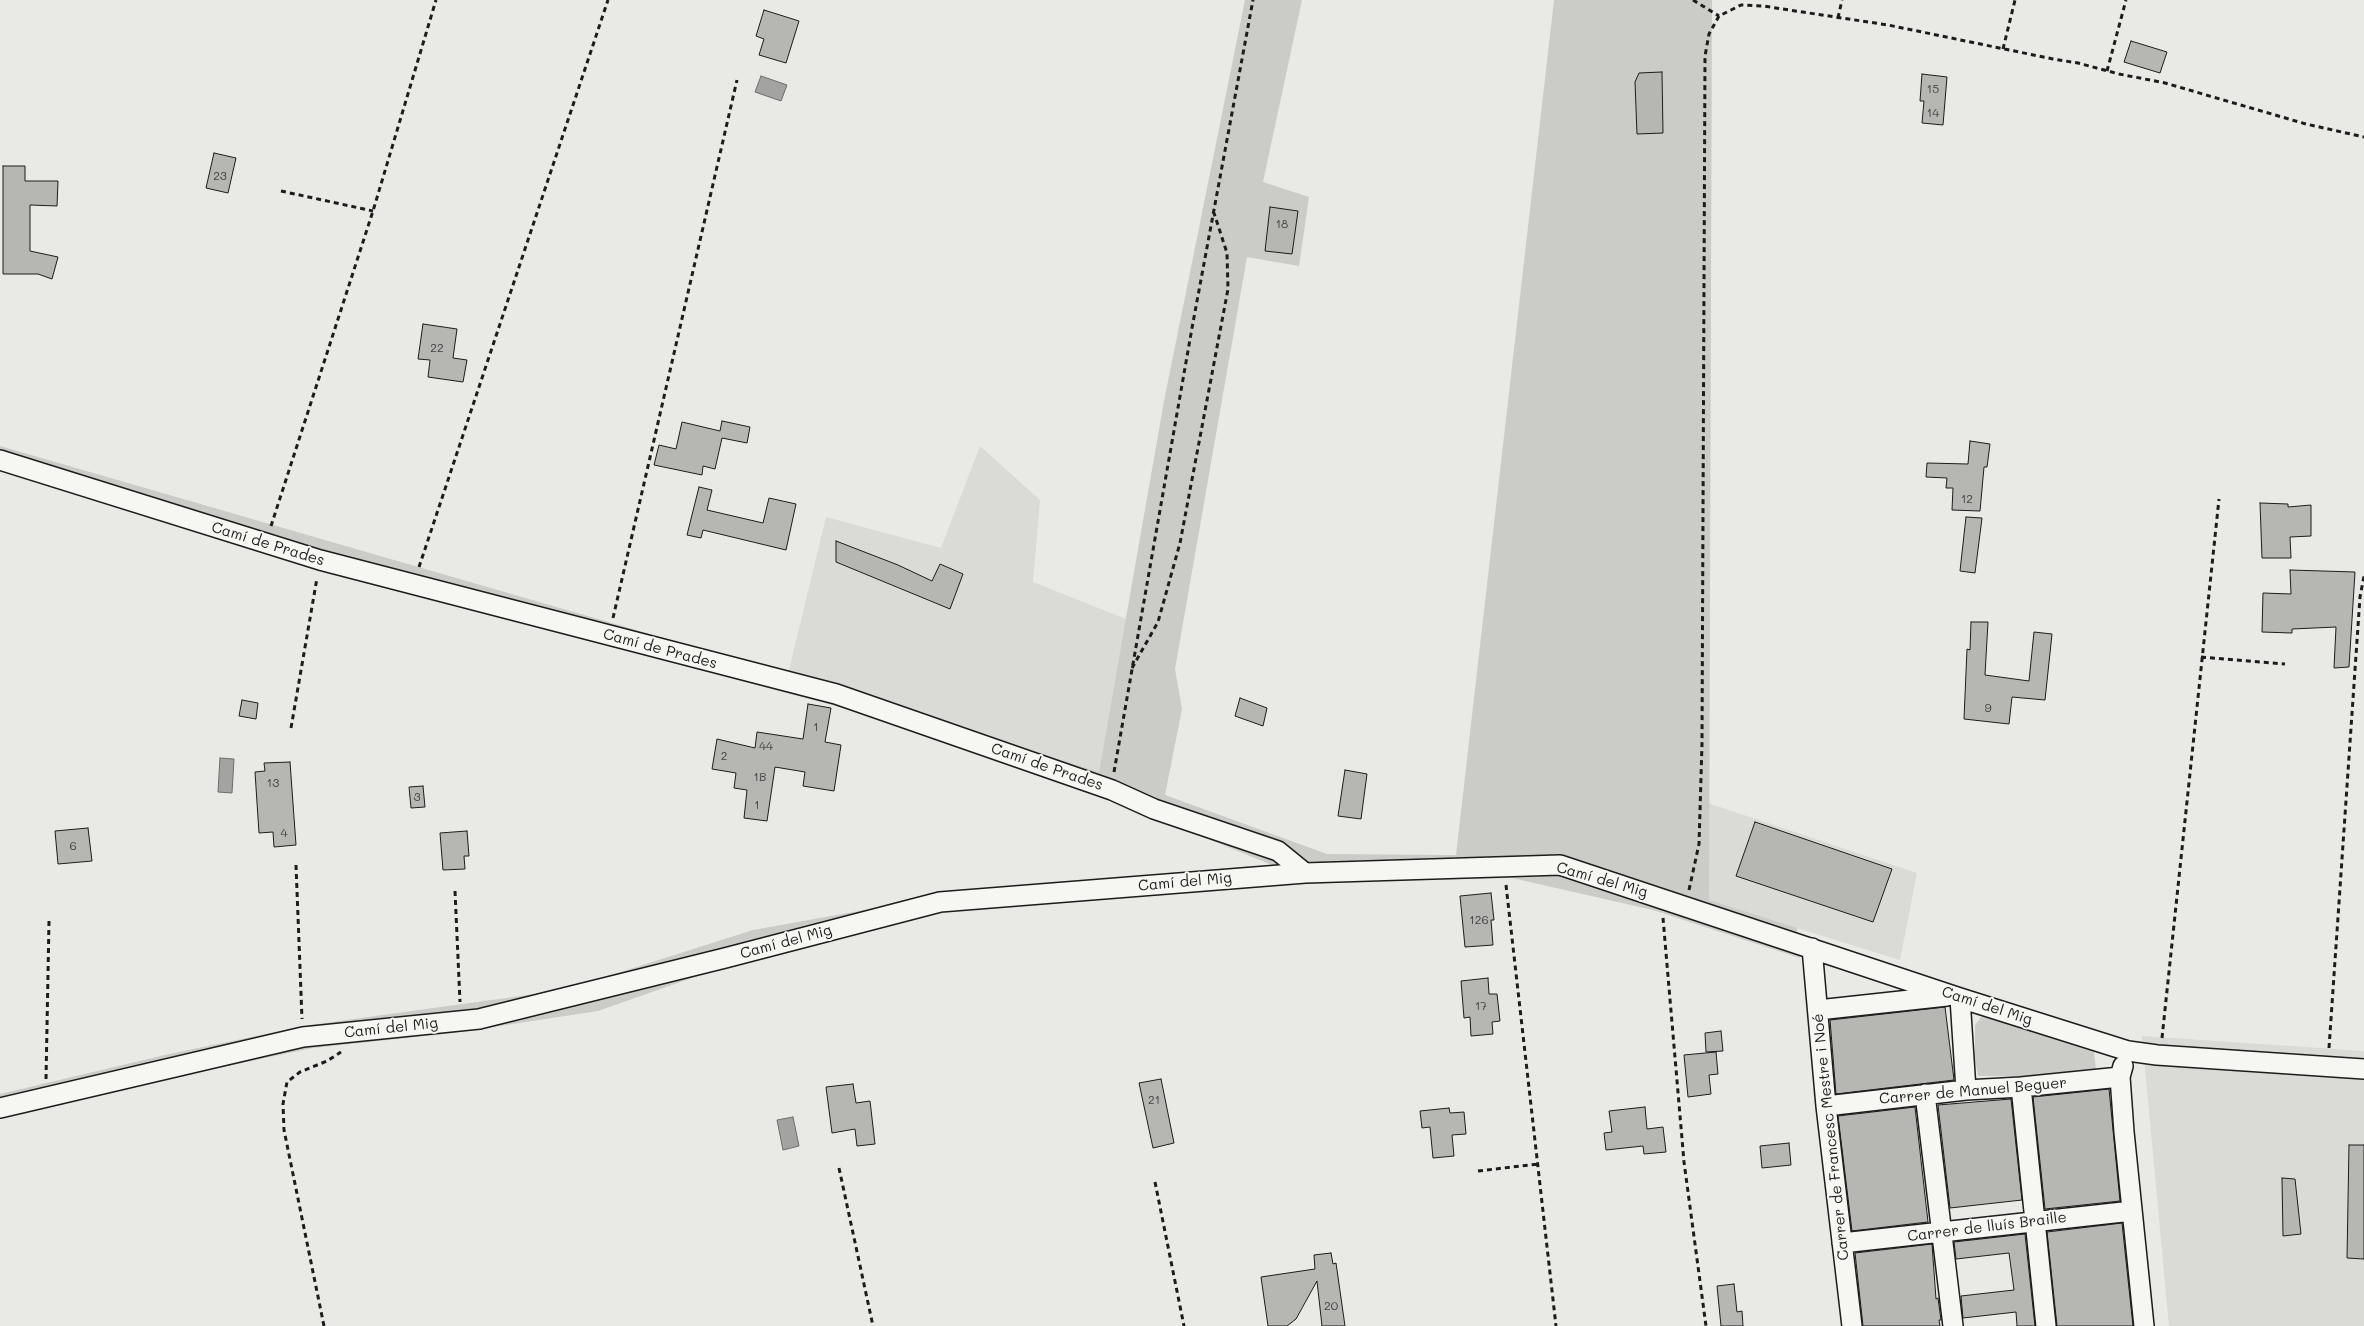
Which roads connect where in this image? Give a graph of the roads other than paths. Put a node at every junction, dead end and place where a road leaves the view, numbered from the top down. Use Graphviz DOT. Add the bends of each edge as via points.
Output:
graph roads {
  1 [pos="0,460"];
  2 [pos="1305,873"];
  3 [pos="1812,948"];
  4 [pos="1956,997"];
  5 [pos="1818,1010"];
  6 [pos="2128,1051"];
  7 [pos="2364,1069"];
  8 [pos="2120,1077"];
  9 [pos="2021,1087"];
  10 [pos="1966,1090"];
  11 [pos="1925,1094"];
  12 [pos="1826,1106"];
  13 [pos="0,1108"];
  14 [pos="2132,1211"];
  15 [pos="2034,1220"];
  16 [pos="1941,1233"];
  17 [pos="1842,1243"];
  18 [pos="1852,1326"];
  19 [pos="1953,1326"];
  20 [pos="2046,1326"];
  21 [pos="2144,1326"];
  1 -- 2 [label="street, Camí de Prades" via="320,560 836,694 1278,851"];
  2 -- 3 [label="street, Camí del Mig" via="1560,865"];
  2 -- 13 [label="street, Camí del Mig" via="940,902 479,1018 303,1037"];
  3 -- 4 [label="street, Camí del Mig"];
  3 -- 5 [label="street, Carrer de Francesc Mestre i Noé"];
  4 -- 5 [label="street"];
  4 -- 6 [label="street, Camí del Mig"];
  4 -- 10 [label="street"];
  5 -- 12 [label="street, Carrer de Francesc Mestre i Noé"];
  6 -- 7 [label="street, Camí del Mig"];
  6 -- 8 [label="street"];
  8 -- 9 [label="street, Carrer de Manuel Beguer"];
  8 -- 14 [label="street"];
  9 -- 10 [label="street, Carrer de Manuel Beguer"];
  9 -- 15 [label="street"];
  10 -- 11 [label="street, Carrer de Manuel Beguer"];
  11 -- 12 [label="street, Carrer de Manuel Beguer"];
  11 -- 16 [label="street"];
  12 -- 17 [label="street, Carrer de Francesc Mestre i Noé"];
  14 -- 15 [label="street, Carrer de lluís Braille"];
  14 -- 21 [label="street"];
  15 -- 16 [label="street, Carrer de lluís Braille"];
  15 -- 20 [label="street"];
  16 -- 17 [label="street, Carrer de lluís Braille"];
  16 -- 19 [label="street"];
  17 -- 18 [label="street, Carrer de Francesc Mestre i Noé"];
}
